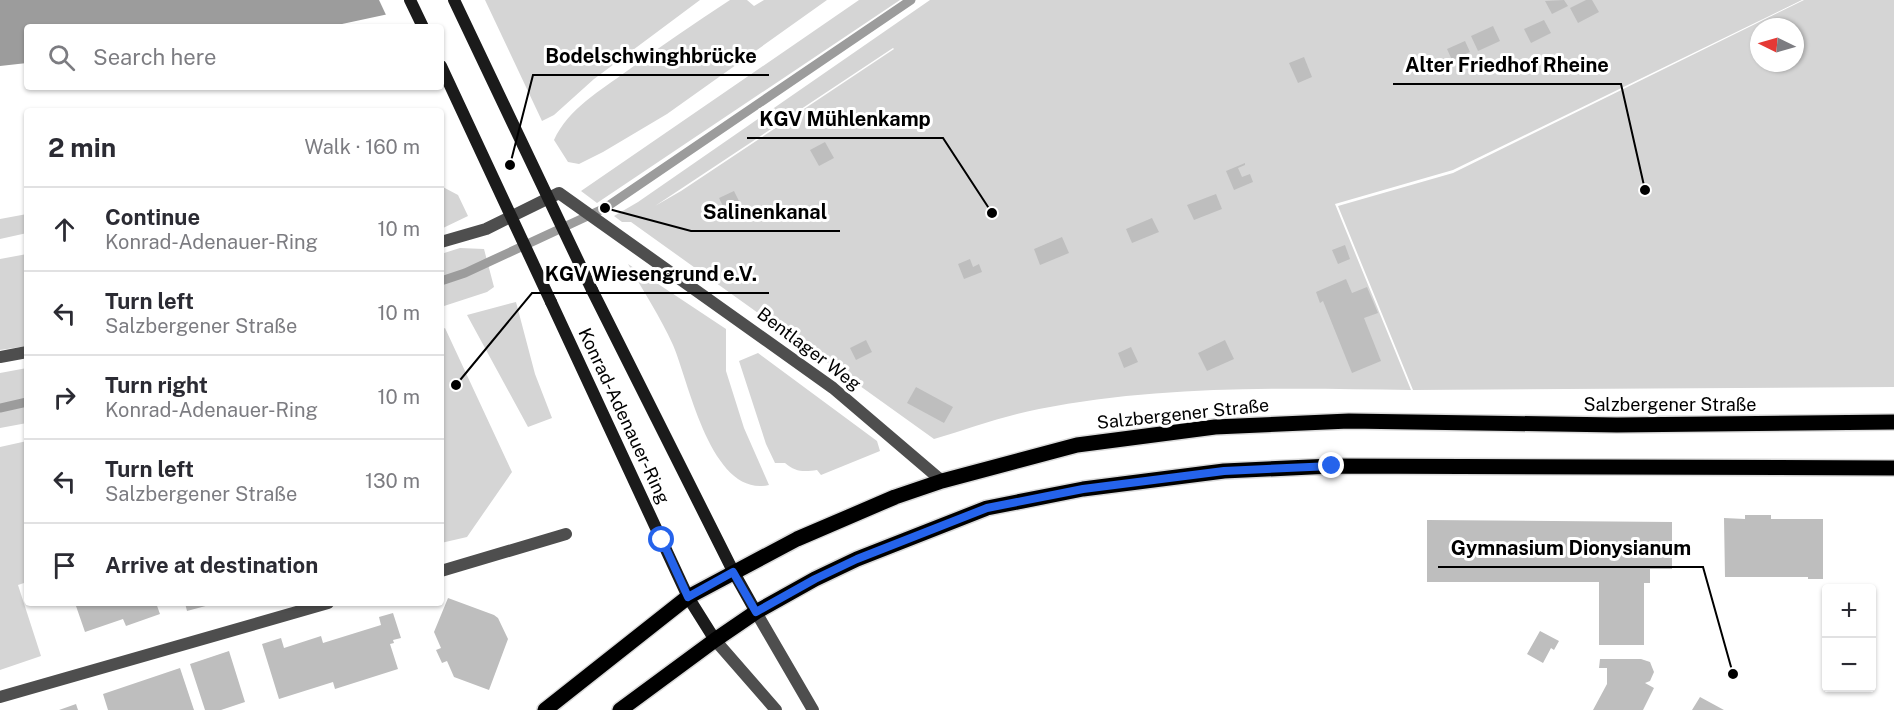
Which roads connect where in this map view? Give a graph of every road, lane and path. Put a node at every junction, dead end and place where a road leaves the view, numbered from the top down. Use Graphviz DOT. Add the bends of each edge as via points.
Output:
graph roads {
  1 [pos="410,0"];
  2 [pos="454,0"];
  3 [pos="422,24"];
  4 [pos="444,72"];
  5 [pos="444,241"];
  6 [pos="24,353"];
  7 [pos="0,357"];
  8 [pos="1894,422"];
  9 [pos="1894,468"];
  10 [pos="942,481"];
  11 [pos="566,534"];
  12 [pos="444,570"];
  13 [pos="733,572"];
  14 [pos="688,597"];
  15 [pos="318,606"];
  16 [pos="756,612"];
  17 [pos="714,640"];
  18 [pos="0,697"];
  19 [pos="545,710"];
  20 [pos="620,710"];
  21 [pos="776,710"];
  22 [pos="813,710"];
  1 -- 3 [label="main road"];
  2 -- 13 [label="main road, Konrad-Adenauer-Ring, bridge" via="592,290"];
  4 -- 14 [label="main road, Konrad-Adenauer-Ring, bridge"];
  5 -- 10 [label="street, Bentlager Weg" via="486,229 558,193 833,388"];
  6 -- 7 [label="street"];
  8 -- 10 [label="main road, Salzbergener Straße" via="1617,425 1349,421 1215,426 1077,445"];
  9 -- 16 [label="main road" via="1332,466 1212,472 1083,489 987,508 857,559"];
  10 -- 13 [label="main road, Salzbergener Straße" via="895,496 816,530"];
  11 -- 12 [label="street"];
  13 -- 14 [label="main road, Salzbergener Straße"];
  13 -- 16 [label="main road, Konrad-Adenauer-Ring"];
  14 -- 17 [label="main road, Konrad-Adenauer-Ring"];
  14 -- 19 [label="main road, Salzbergener Straße"];
  15 -- 18 [label="street"];
  16 -- 17 [label="main road"];
  16 -- 22 [label="street"];
  17 -- 20 [label="main road"];
  17 -- 21 [label="street"];
}
